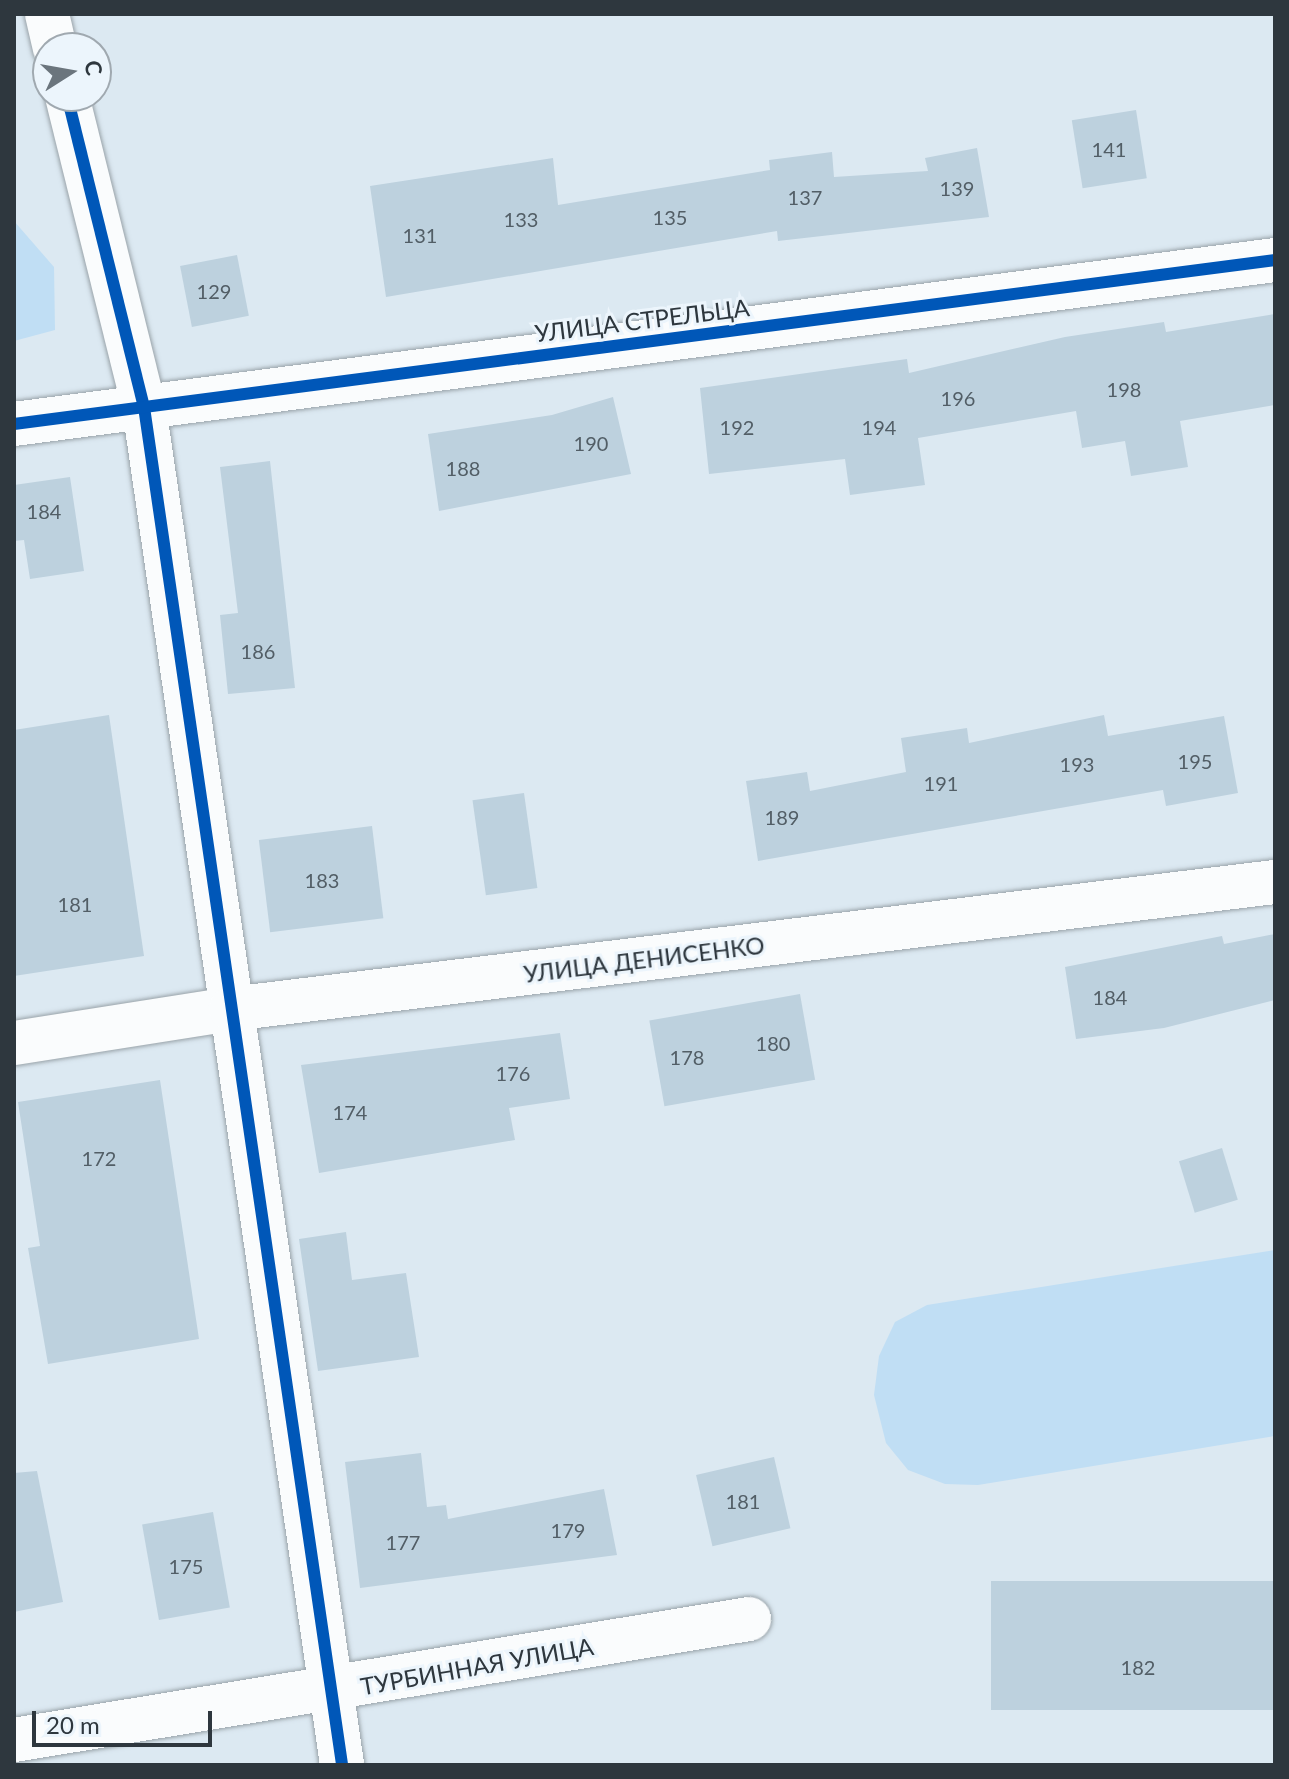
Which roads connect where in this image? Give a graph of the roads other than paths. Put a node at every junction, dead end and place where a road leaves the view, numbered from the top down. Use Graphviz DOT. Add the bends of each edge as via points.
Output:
graph roads {
  1 [pos="71,112"];
  2 [pos="1275,260"];
  3 [pos="144,407"];
  4 [pos="14,424"];
  5 [pos="1275,882"];
  6 [pos="231,1009"];
  7 [pos="14,1043"];
  8 [pos="749,1619"];
  9 [pos="333,1691"];
  10 [pos="14,1740"];
  11 [pos="342,1765"];
  1 -- 3 [label="street"];
  2 -- 3 [label="street, УЛИЦА СТРЕЛЬЦА"];
  3 -- 4 [label="street, УЛИЦА СТРЕЛЬЦА"];
  3 -- 6 [label="street"];
  5 -- 6 [label="street, УЛИЦА ДЕНИСЕНКО"];
  6 -- 7 [label="street, УЛИЦА ДЕНИСЕНКО"];
  6 -- 9 [label="street"];
  8 -- 9 [label="street, ТУРБИННАЯ УЛИЦА"];
  9 -- 10 [label="street, ТУРБИННАЯ УЛИЦА"];
  9 -- 11 [label="street"];
}
